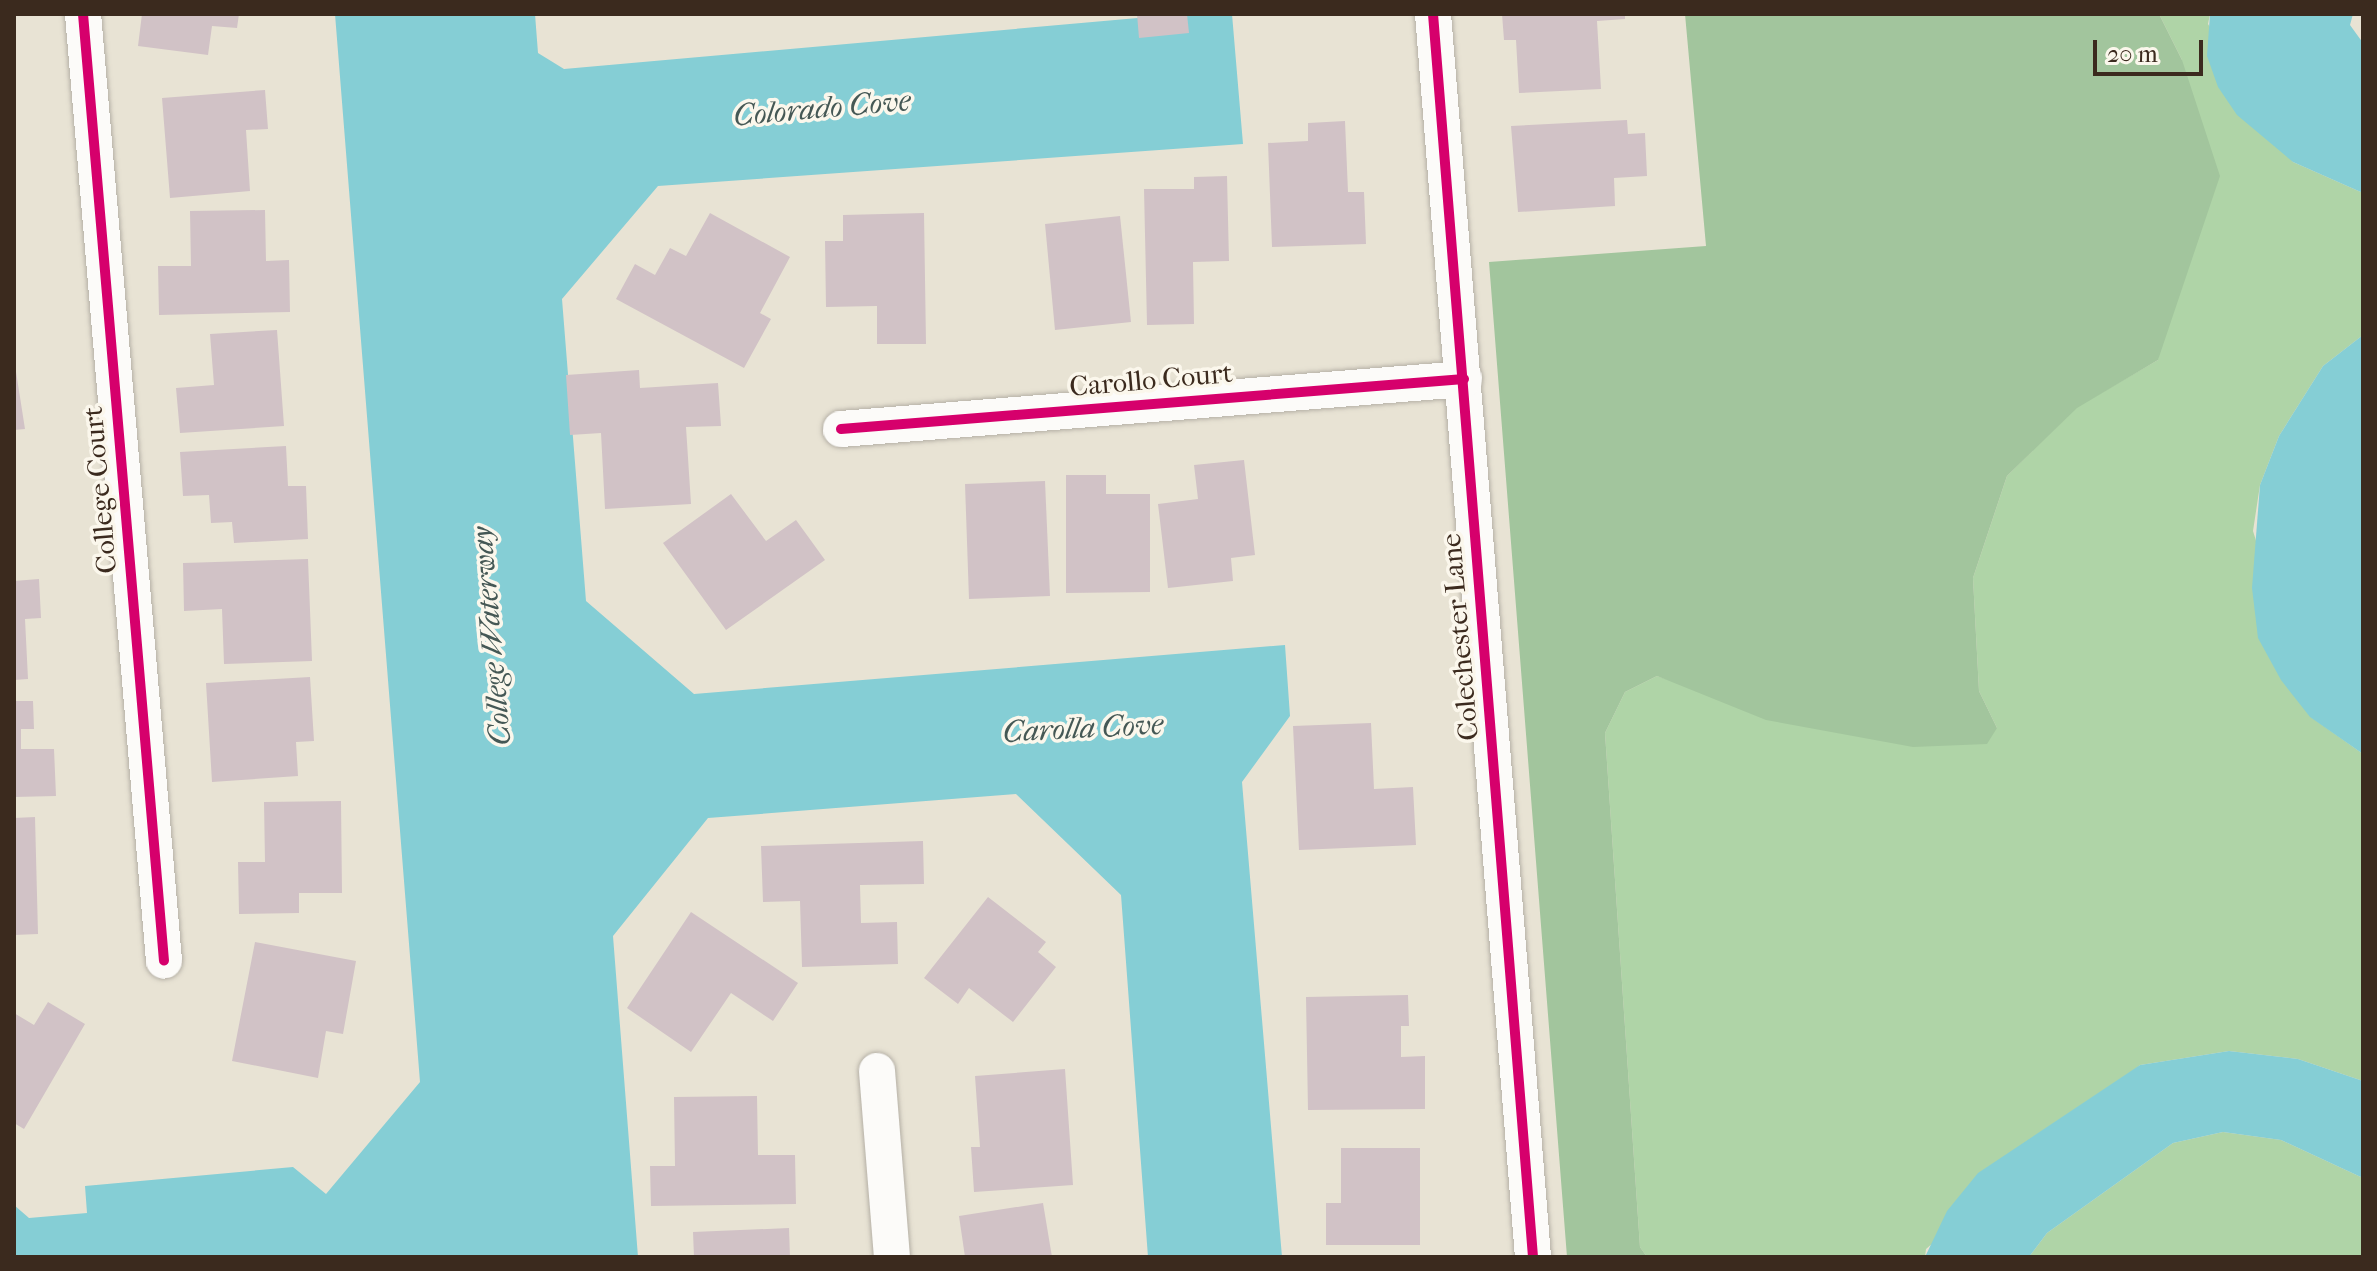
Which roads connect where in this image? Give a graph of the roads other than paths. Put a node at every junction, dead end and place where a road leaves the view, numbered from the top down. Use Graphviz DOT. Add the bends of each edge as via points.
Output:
graph roads {
  1 [pos="83,14"];
  2 [pos="1433,14"];
  3 [pos="1464,379"];
  4 [pos="841,429"];
  5 [pos="164,961"];
  6 [pos="877,1071"];
  7 [pos="892,1257"];
  8 [pos="1533,1257"];
  1 -- 5 [label="street, College Court"];
  2 -- 3 [label="street, Colechester Lane"];
  3 -- 4 [label="street, Carollo Court"];
  3 -- 8 [label="street, Colechester Lane"];
  6 -- 7 [label="street"];
}
